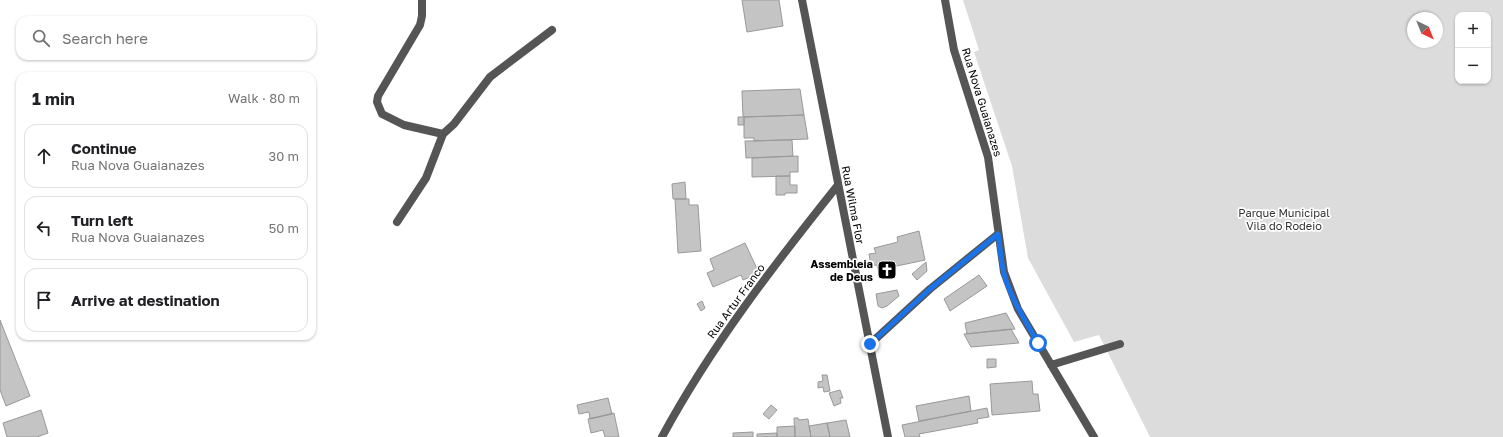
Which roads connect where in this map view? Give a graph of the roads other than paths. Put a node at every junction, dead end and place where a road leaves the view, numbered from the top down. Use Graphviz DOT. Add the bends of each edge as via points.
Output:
graph roads {
  1 [pos="422,0"];
  2 [pos="802,0"];
  3 [pos="945,0"];
  4 [pos="552,30"];
  5 [pos="443,134"];
  6 [pos="838,185"];
  7 [pos="398,222"];
  8 [pos="998,234"];
  9 [pos="870,344"];
  10 [pos="1120,344"];
  11 [pos="1052,365"];
  12 [pos="662,437"];
  13 [pos="888,437"];
  14 [pos="1094,437"];
  1 -- 5 [label="street" via="420,25 376,102 382,114 404,125"];
  2 -- 6 [label="street, Rua Wilma Flor"];
  3 -- 8 [label="street, Rua Nova Guaianazes" via="954,50 988,157"];
  4 -- 5 [label="street" via="490,77 454,124"];
  5 -- 7 [label="street" via="426,178"];
  6 -- 9 [label="street, Rua Wilma Flor"];
  6 -- 12 [label="street, Rua Artur Franco" via="785,251 714,350"];
  8 -- 9 [label="street" via="930,289"];
  8 -- 11 [label="street, Rua Nova Guaianazes" via="1004,272 1011,293"];
  9 -- 13 [label="street, Rua Wilma Flor"];
  10 -- 11 [label="street"];
  11 -- 14 [label="street, Rua Nova Guaianazes"];
}
